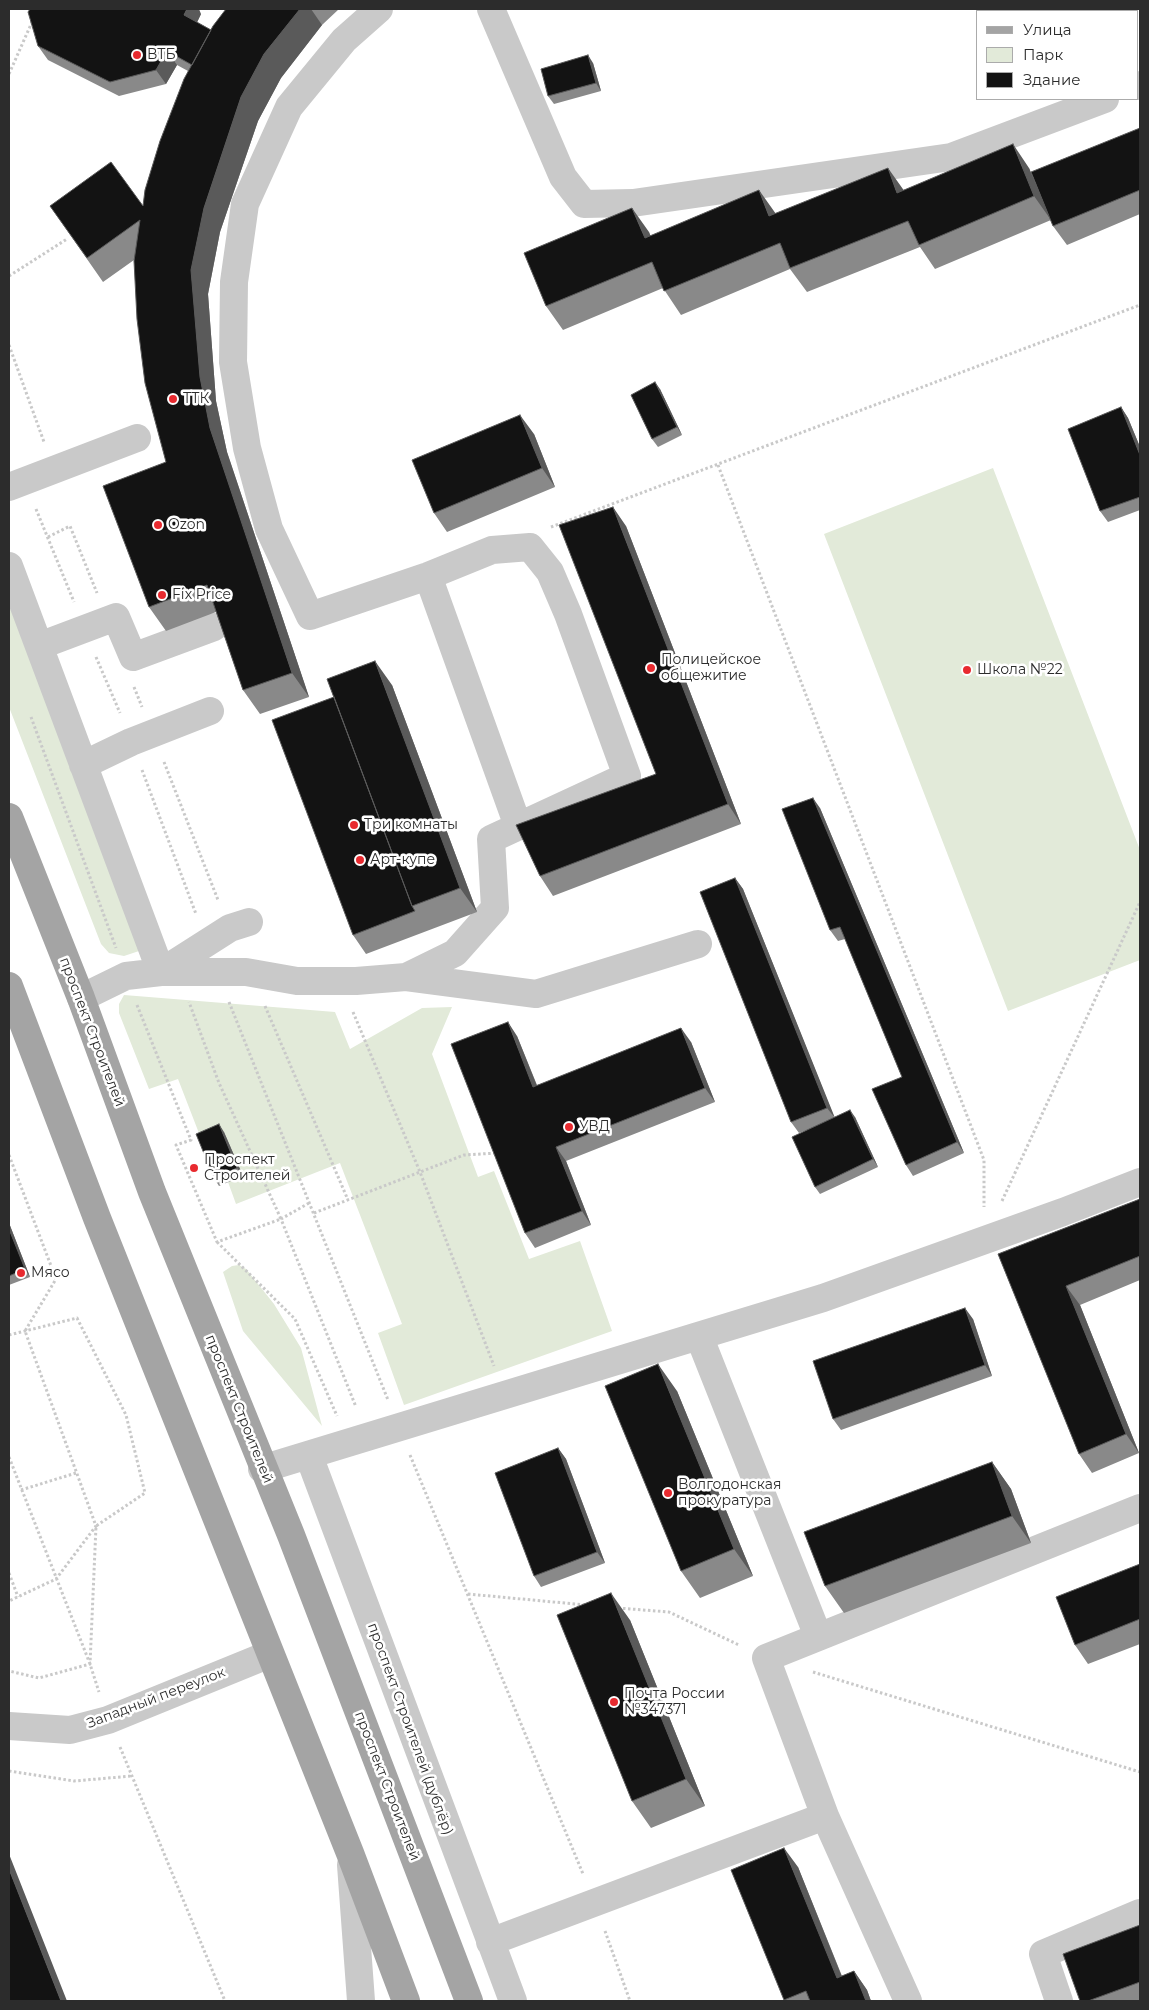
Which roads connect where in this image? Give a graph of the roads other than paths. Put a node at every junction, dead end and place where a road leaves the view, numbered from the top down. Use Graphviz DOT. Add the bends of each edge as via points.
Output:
graph roads {
  1 [pos="379,9"];
  2 [pos="491,9"];
  3 [pos="1102,100"];
  4 [pos="137,438"];
  5 [pos="9,487"];
  6 [pos="9,566"];
  7 [pos="428,576"];
  8 [pos="214,627"];
  9 [pos="39,646"];
  10 [pos="210,711"];
  11 [pos="83,765"];
  12 [pos="9,817"];
  13 [pos="518,826"];
  14 [pos="239,925"];
  15 [pos="698,944"];
  16 [pos="170,973"];
  17 [pos="406,977"];
  18 [pos="9,986"];
  19 [pos="81,998"];
  20 [pos="1140,1182"];
  21 [pos="699,1336"];
  22 [pos="309,1456"];
  23 [pos="262,1469"];
  24 [pos="1140,1508"];
  25 [pos="818,1636"];
  26 [pos="270,1654"];
  27 [pos="9,1726"];
  28 [pos="825,1816"];
  29 [pos="350,1853"];
  30 [pos="1140,1913"];
  31 [pos="490,1942"];
  32 [pos="361,2001"];
  33 [pos="406,2001"];
  34 [pos="469,2001"];
  35 [pos="513,2001"];
  36 [pos="908,2001"];
  37 [pos="1059,2001"];
  1 -- 7 [label="street" via="344,40 289,107 245,204 234,282 233,362 247,448 269,528 310,616"];
  2 -- 3 [label="street" via="563,177 584,204 633,203 951,157"];
  4 -- 5 [label="street"];
  6 -- 9 [label="street"];
  7 -- 13 [label="street"];
  7 -- 13 [label="street" via="492,550 530,547 550,572 568,614 627,776"];
  8 -- 9 [label="street" via="133,657 116,617"];
  9 -- 11 [label="street"];
  10 -- 11 [label="street"];
  11 -- 16 [label="street"];
  12 -- 19 [label="main road, проспект Строителей"];
  13 -- 17 [label="street" via="491,839 495,908 456,952"];
  14 -- 16 [label="street"];
  15 -- 17 [label="street" via="536,994"];
  16 -- 17 [label="street" via="246,972 297,981"];
  16 -- 19 [label="street" via="126,976"];
  18 -- 26 [label="main road" via="93,1208"];
  19 -- 23 [label="main road, проспект Строителей" via="152,1192"];
  20 -- 21 [label="street" via="823,1298"];
  21 -- 22 [label="street"];
  21 -- 25 [label="street"];
  22 -- 23 [label="street"];
  22 -- 31 [label="street, проспект Строителей (дублёр)"];
  23 -- 34 [label="main road, проспект Строителей" via="291,1535"];
  24 -- 25 [label="street"];
  25 -- 28 [label="street" via="766,1658"];
  26 -- 27 [label="street, Западный переулок" via="108,1720 70,1730"];
  26 -- 29 [label="main road"];
  28 -- 31 [label="street"];
  28 -- 36 [label="street"];
  29 -- 32 [label="street"];
  29 -- 33 [label="main road"];
  30 -- 37 [label="street" via="1043,1954"];
  31 -- 35 [label="street, проспект Строителей (дублёр)"];
}
